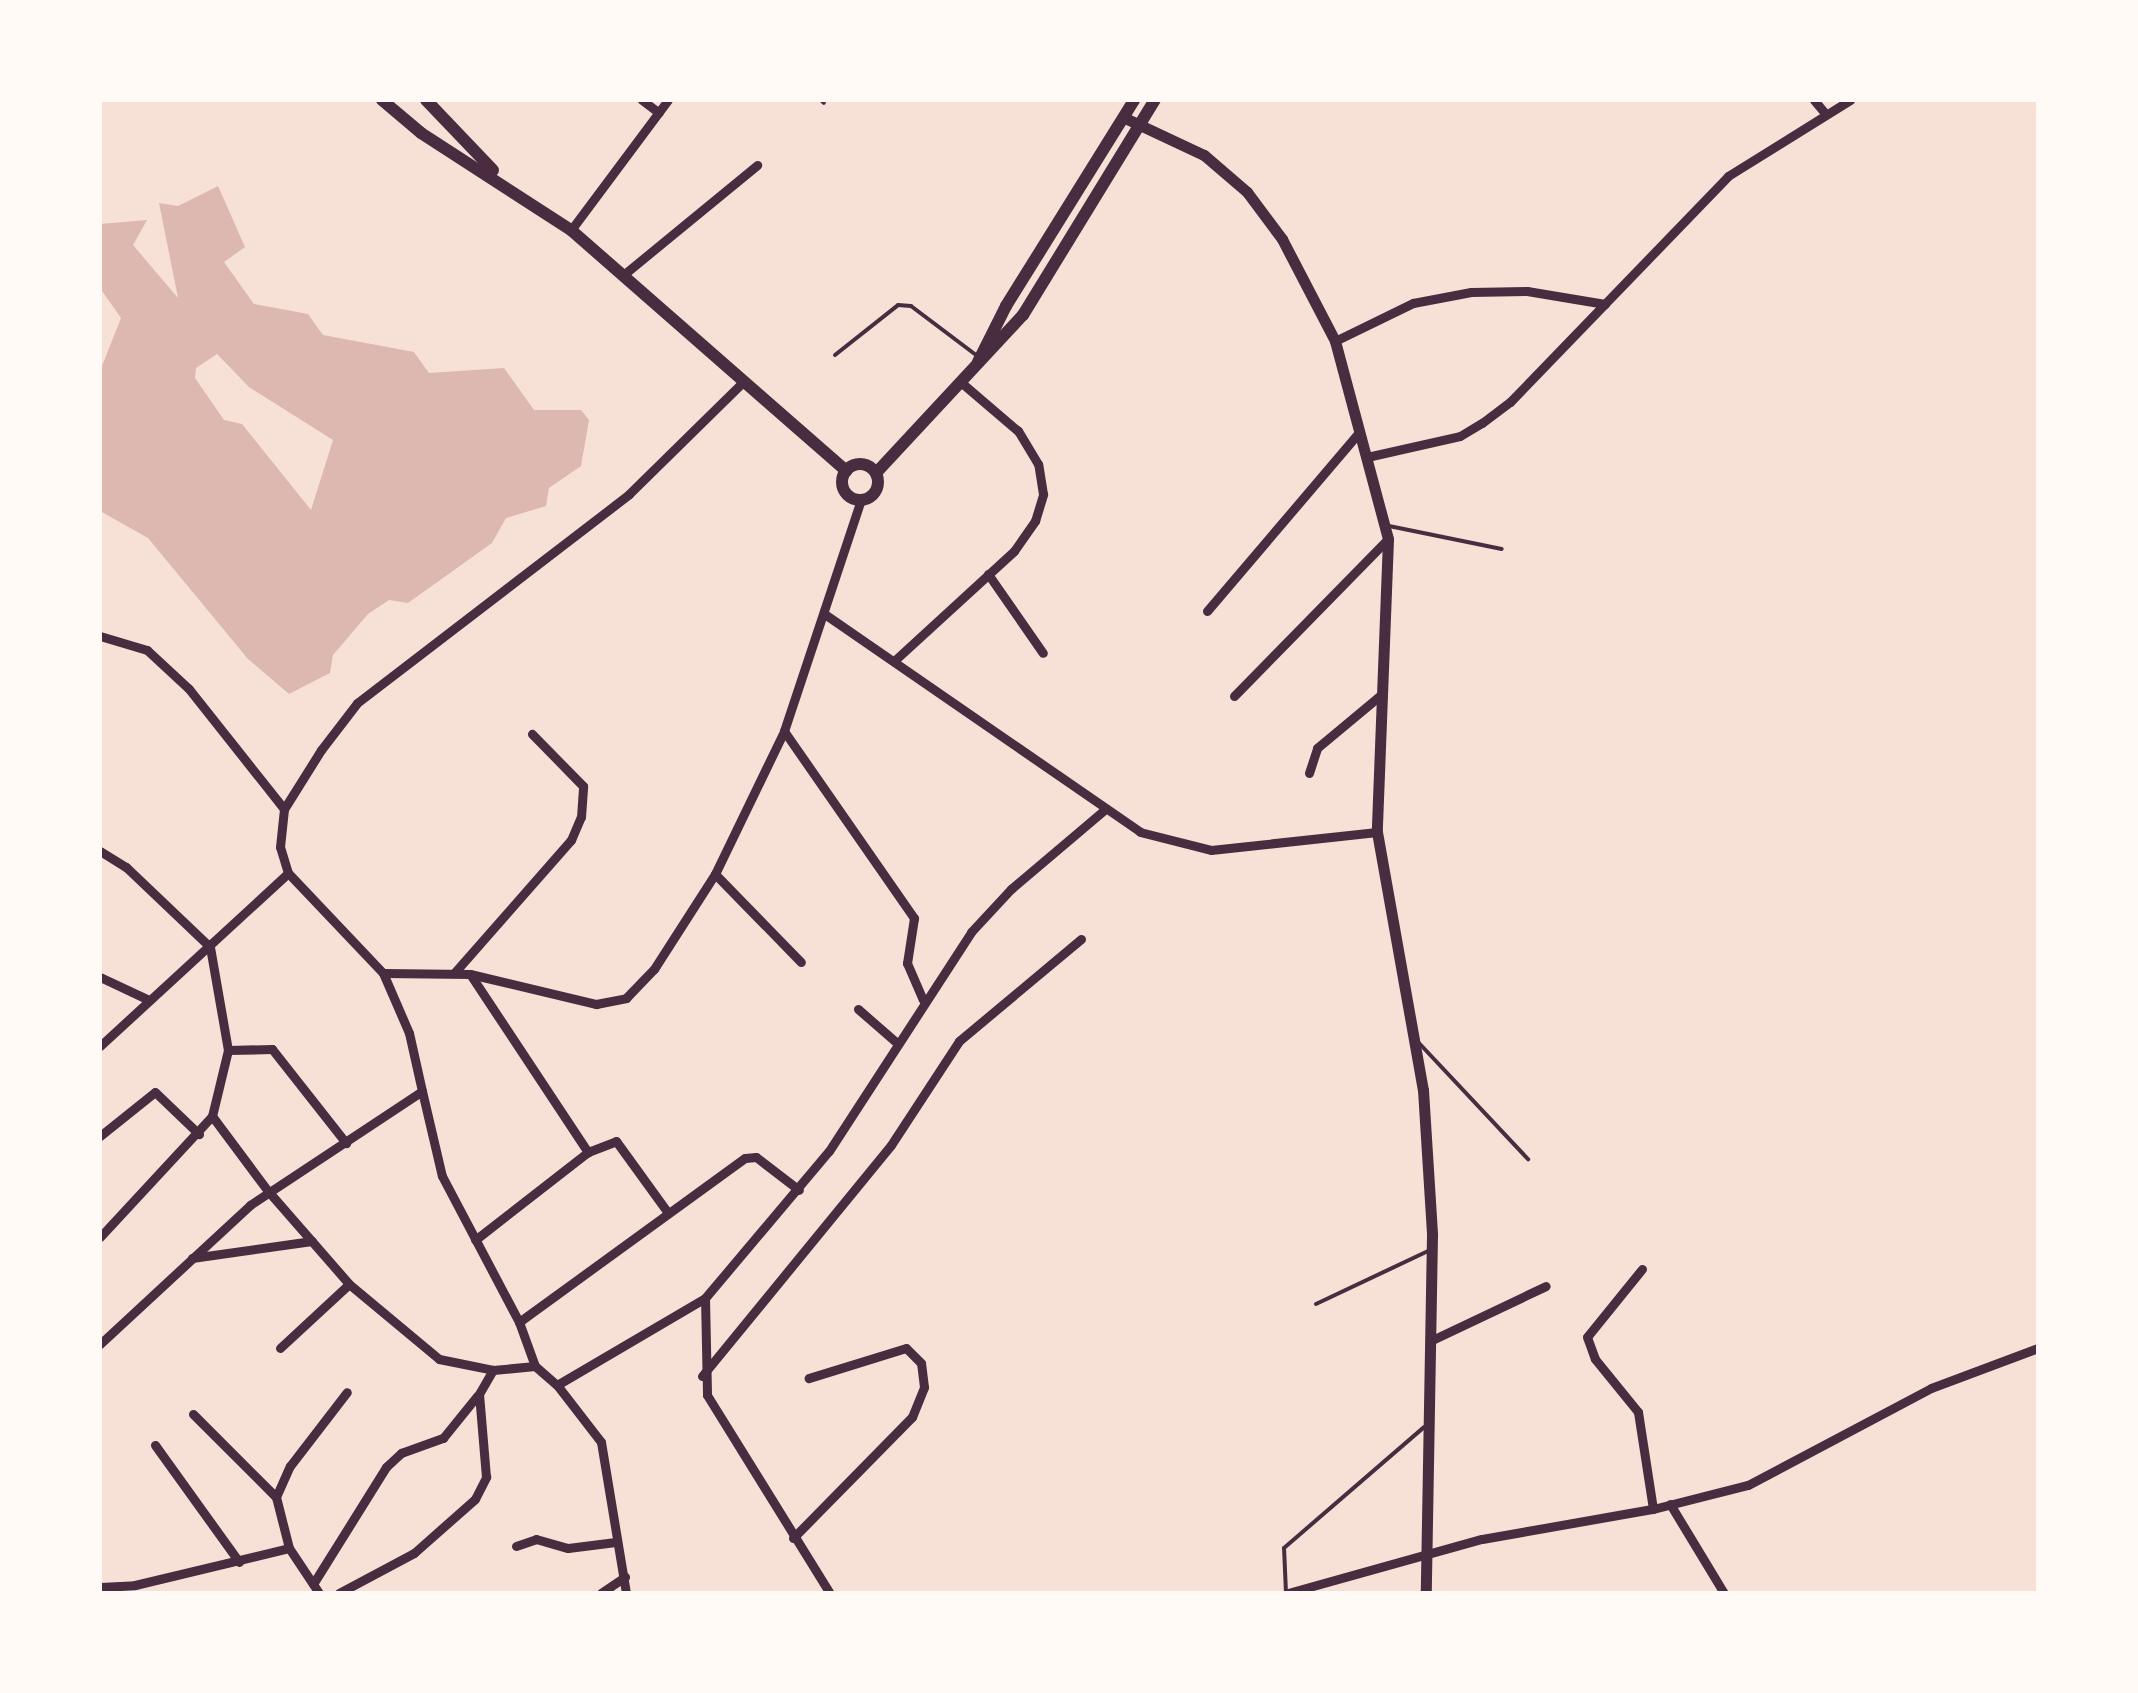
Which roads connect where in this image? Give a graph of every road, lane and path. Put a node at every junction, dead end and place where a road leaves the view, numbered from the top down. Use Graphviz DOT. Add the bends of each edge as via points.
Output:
graph roads {
  1 [pos="382,100"];
  2 [pos="426,100"];
  3 [pos="642,100"];
  4 [pos="668,100"];
  5 [pos="1134,100"];
  6 [pos="1155,100"];
  7 [pos="1814,100"];
  8 [pos="1843,101"];
  9 [pos="659,113"];
  10 [pos="1825,114"];
  11 [pos="1126,118"];
  12 [pos="1141,125"];
  13 [pos="757,165"];
  14 [pos="505,182"];
  15 [pos="572,230"];
  16 [pos="622,276"];
  17 [pos="1605,304"];
  18 [pos="1335,341"];
  19 [pos="835,356"];
  20 [pos="980,358"];
  21 [pos="968,379"];
  22 [pos="742,383"];
  23 [pos="1360,431"];
  24 [pos="1367,456"];
  25 [pos="846,470"];
  26 [pos="876,473"];
  27 [pos="862,500"];
  28 [pos="1384,525"];
  29 [pos="1388,539"];
  30 [pos="1502,549"];
  31 [pos="988,574"];
  32 [pos="1207,611"];
  33 [pos="826,615"];
  34 [pos="100,636"];
  35 [pos="1043,653"];
  36 [pos="894,660"];
  37 [pos="1385,691"];
  38 [pos="1234,696"];
  39 [pos="784,732"];
  40 [pos="532,734"];
  41 [pos="1309,773"];
  42 [pos="284,808"];
  43 [pos="1104,810"];
  44 [pos="1377,832"];
  45 [pos="100,852"];
  46 [pos="288,874"];
  47 [pos="715,874"];
  48 [pos="1081,939"];
  49 [pos="210,947"];
  50 [pos="801,962"];
  51 [pos="455,972"];
  52 [pos="383,973"];
  53 [pos="470,974"];
  54 [pos="100,977"];
  55 [pos="147,999"];
  56 [pos="922,1000"];
  57 [pos="858,1009"];
  58 [pos="1414,1038"];
  59 [pos="897,1043"];
  60 [pos="100,1046"];
  61 [pos="228,1050"];
  62 [pos="422,1091"];
  63 [pos="212,1116"];
  64 [pos="199,1134"];
  65 [pos="100,1136"];
  66 [pos="346,1143"];
  67 [pos="588,1152"];
  68 [pos="1528,1159"];
  69 [pos="799,1190"];
  70 [pos="268,1192"];
  71 [pos="666,1210"];
  72 [pos="100,1237"];
  73 [pos="476,1240"];
  74 [pos="312,1241"];
  75 [pos="1432,1248"];
  76 [pos="192,1258"];
  77 [pos="1642,1270"];
  78 [pos="349,1284"];
  79 [pos="1546,1286"];
  80 [pos="705,1298"];
  81 [pos="1316,1304"];
  82 [pos="519,1322"];
  83 [pos="1430,1341"];
  84 [pos="100,1344"];
  85 [pos="280,1348"];
  86 [pos="2038,1348"];
  87 [pos="535,1366"];
  88 [pos="493,1370"];
  89 [pos="702,1376"];
  90 [pos="809,1378"];
  91 [pos="557,1385"];
  92 [pos="348,1392"];
  93 [pos="479,1394"];
  94 [pos="193,1414"];
  95 [pos="1424,1426"];
  96 [pos="155,1445"];
  97 [pos="276,1497"];
  98 [pos="1670,1504"];
  99 [pos="1653,1509"];
  100 [pos="793,1538"];
  101 [pos="616,1542"];
  102 [pos="516,1546"];
  103 [pos="290,1548"];
  104 [pos="1428,1553"];
  105 [pos="238,1562"];
  106 [pos="625,1577"];
  107 [pos="100,1587"];
  108 [pos="316,1588"];
  109 [pos="339,1593"];
  110 [pos="601,1593"];
  111 [pos="626,1593"];
  112 [pos="830,1593"];
  113 [pos="1287,1593"];
  114 [pos="1426,1593"];
  115 [pos="1724,1593"];
  1 -- 14 [label="main road" via="421,133"];
  2 -- 14 [label="main road"];
  3 -- 9 [label="street"];
  4 -- 9 [label="street"];
  5 -- 11 [label="main road"];
  6 -- 12 [label="main road"];
  7 -- 10 [label="street"];
  8 -- 10 [label="street"];
  9 -- 15 [label="street"];
  10 -- 17 [label="street" via="1728,176"];
  11 -- 12 [label="street"];
  11 -- 20 [label="main road"];
  12 -- 18 [label="street" via="1204,155 1247,192 1310,286"];
  12 -- 21 [label="main road" via="1023,315"];
  13 -- 16 [label="street"];
  14 -- 15 [label="main road"];
  15 -- 16 [label="main road"];
  16 -- 22 [label="main road"];
  17 -- 18 [label="street" via="1527,291 1471,292 1413,303"];
  17 -- 24 [label="street" via="1482,423 1460,436"];
  18 -- 23 [label="street"];
  19 -- 20 [label="lane" via="898,305 911,306"];
  20 -- 21 [label="main road"];
  21 -- 26 [label="main road"];
  21 -- 31 [label="street" via="1018,431 1038,464 1043,494 1035,521"];
  22 -- 25 [label="main road"];
  22 -- 42 [label="street" via="629,494 357,703"];
  23 -- 24 [label="street"];
  23 -- 32 [label="street"];
  24 -- 28 [label="street"];
  25 -- 26 [label="main road" via="862,464"];
  25 -- 27 [label="main road" via="846,493"];
  26 -- 27 [label="main road" via="876,490"];
  27 -- 33 [label="street"];
  28 -- 29 [label="street"];
  28 -- 30 [label="lane"];
  29 -- 37 [label="street"];
  29 -- 38 [label="street"];
  31 -- 35 [label="street"];
  31 -- 36 [label="street"];
  33 -- 36 [label="street"];
  33 -- 39 [label="street"];
  34 -- 42 [label="street" via="147,650 189,689"];
  36 -- 43 [label="street"];
  37 -- 41 [label="street" via="1317,748"];
  37 -- 44 [label="street"];
  39 -- 47 [label="street"];
  39 -- 56 [label="street" via="914,918 907,963"];
  40 -- 51 [label="street" via="583,786 580,817 571,840"];
  42 -- 46 [label="street" via="278,829"];
  43 -- 44 [label="street" via="1177,845 1246,848"];
  43 -- 56 [label="street" via="1010,888"];
  44 -- 58 [label="street"];
  45 -- 49 [label="street" via="126,867"];
  46 -- 49 [label="street"];
  46 -- 52 [label="street"];
  47 -- 50 [label="street"];
  47 -- 53 [label="street" via="654,970 626,998 578,1002"];
  48 -- 89 [label="street" via="959,1041 891,1146"];
  49 -- 55 [label="street"];
  49 -- 61 [label="street"];
  51 -- 52 [label="street"];
  51 -- 53 [label="street"];
  52 -- 62 [label="street" via="409,1033"];
  53 -- 67 [label="street"];
  54 -- 55 [label="street"];
  55 -- 60 [label="street"];
  56 -- 59 [label="street"];
  57 -- 59 [label="street"];
  58 -- 68 [label="lane"];
  58 -- 75 [label="street"];
  59 -- 69 [label="street"];
  61 -- 63 [label="street"];
  61 -- 66 [label="street" via="272,1049"];
  62 -- 66 [label="street"];
  62 -- 73 [label="street" via="442,1176"];
  63 -- 64 [label="street"];
  63 -- 70 [label="street"];
  64 -- 65 [label="street" via="155,1092"];
  64 -- 72 [label="street"];
  66 -- 70 [label="street"];
  67 -- 71 [label="street" via="616,1140"];
  67 -- 73 [label="street"];
  69 -- 71 [label="street" via="756,1157 745,1158"];
  69 -- 80 [label="street"];
  70 -- 74 [label="street"];
  70 -- 76 [label="street"];
  71 -- 82 [label="street"];
  73 -- 82 [label="street"];
  74 -- 76 [label="street"];
  74 -- 78 [label="street"];
  75 -- 81 [label="lane"];
  75 -- 83 [label="street"];
  76 -- 84 [label="street"];
  77 -- 99 [label="street" via="1587,1337 1638,1412"];
  78 -- 85 [label="street"];
  78 -- 88 [label="street" via="438,1358"];
  79 -- 83 [label="street"];
  80 -- 89 [label="street"];
  80 -- 91 [label="street"];
  82 -- 87 [label="street"];
  83 -- 95 [label="street"];
  86 -- 98 [label="street" via="1931,1388 1748,1485"];
  87 -- 88 [label="street"];
  87 -- 91 [label="street"];
  88 -- 93 [label="street"];
  89 -- 100 [label="street"];
  90 -- 100 [label="street" via="906,1348 921,1364 924,1388 912,1417"];
  91 -- 101 [label="street" via="601,1442"];
  92 -- 97 [label="street" via="290,1466"];
  93 -- 108 [label="street" via="442,1438 401,1453 386,1467"];
  93 -- 109 [label="street" via="486,1477 475,1498 414,1553"];
  94 -- 97 [label="street"];
  95 -- 104 [label="street"];
  95 -- 113 [label="lane" via="1293,1538 1282,1561"];
  96 -- 105 [label="street"];
  97 -- 103 [label="street"];
  98 -- 99 [label="street"];
  98 -- 115 [label="street"];
  99 -- 104 [label="street"];
  100 -- 112 [label="street"];
  101 -- 102 [label="street" via="568,1548 536,1540"];
  101 -- 106 [label="street"];
  103 -- 105 [label="street"];
  103 -- 108 [label="street"];
  104 -- 113 [label="street"];
  104 -- 114 [label="street"];
  105 -- 107 [label="street"];
  106 -- 110 [label="street"];
  106 -- 111 [label="street"];
}
